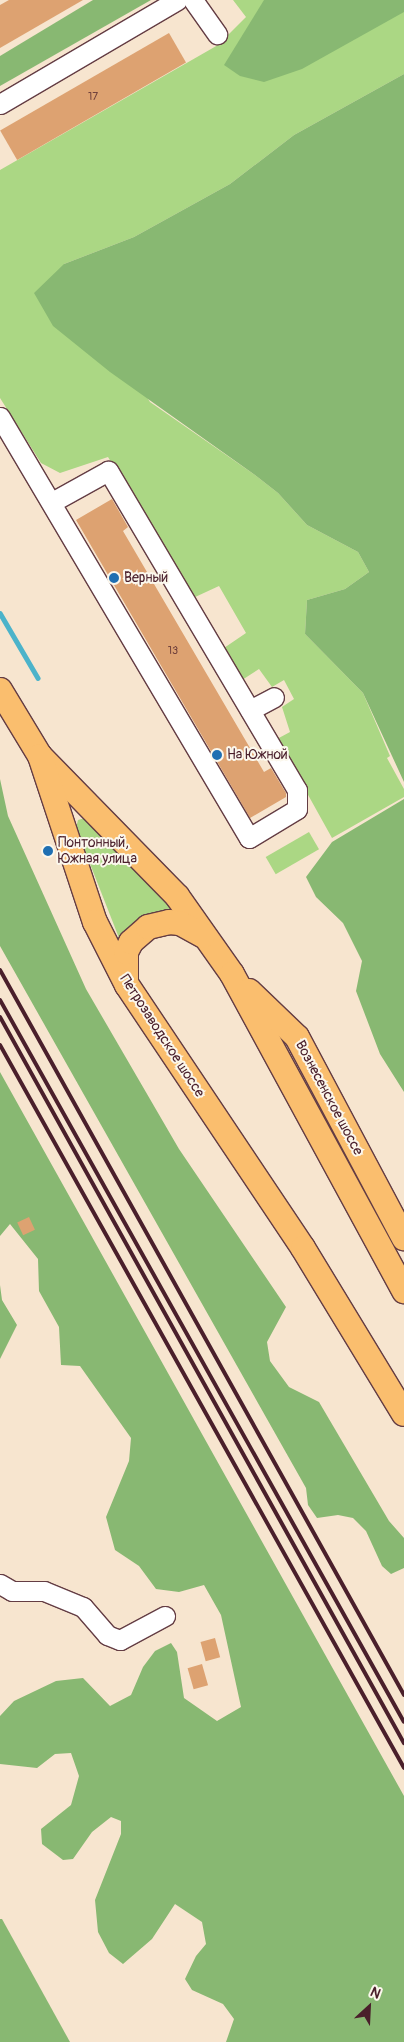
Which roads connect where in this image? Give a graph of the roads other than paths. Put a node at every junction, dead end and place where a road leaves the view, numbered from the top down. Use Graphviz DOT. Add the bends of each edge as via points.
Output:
graph roads {
  1 [pos="177,0"];
  2 [pos="193,0"];
  3 [pos="217,34"];
  4 [pos="0,104"];
  5 [pos="0,417"];
  6 [pos="52,502"];
  7 [pos="0,690"];
  8 [pos="274,696"];
  9 [pos="250,710"];
  10 [pos="40,756"];
  11 [pos="208,941"];
  12 [pos="232,974"];
  13 [pos="127,985"];
  14 [pos="404,1238"];
  15 [pos="303,1248"];
  16 [pos="404,1291"];
  17 [pos="404,1384"];
  18 [pos="404,1414"];
  19 [pos="0,1584"];
  20 [pos="166,1616"];
  1 -- 4 [label="lane"];
  2 -- 3 [label="lane"];
  5 -- 6 [label="lane"];
  6 -- 9 [label="lane" via="108,471"];
  6 -- 9 [label="lane" via="249,838 297,809 297,790"];
  7 -- 10 [label="main road"];
  8 -- 9 [label="lane"];
  10 -- 11 [label="main road" via="177,896"];
  10 -- 13 [label="main road, Петрозаводское шоссе" via="95,922"];
  11 -- 12 [label="main road"];
  11 -- 13 [label="main road" via="180,923 163,922 148,927 131,942 126,952"];
  12 -- 14 [label="main road, Вознесенское шоссе" via="297,1037"];
  12 -- 16 [label="main road"];
  13 -- 15 [label="main road, Петрозаводское шоссе"];
  15 -- 17 [label="main road"];
  15 -- 18 [label="main road, Петрозаводское шоссе"];
  19 -- 20 [label="lane" via="12,1591 44,1591 83,1607 107,1635 120,1640"];
}
